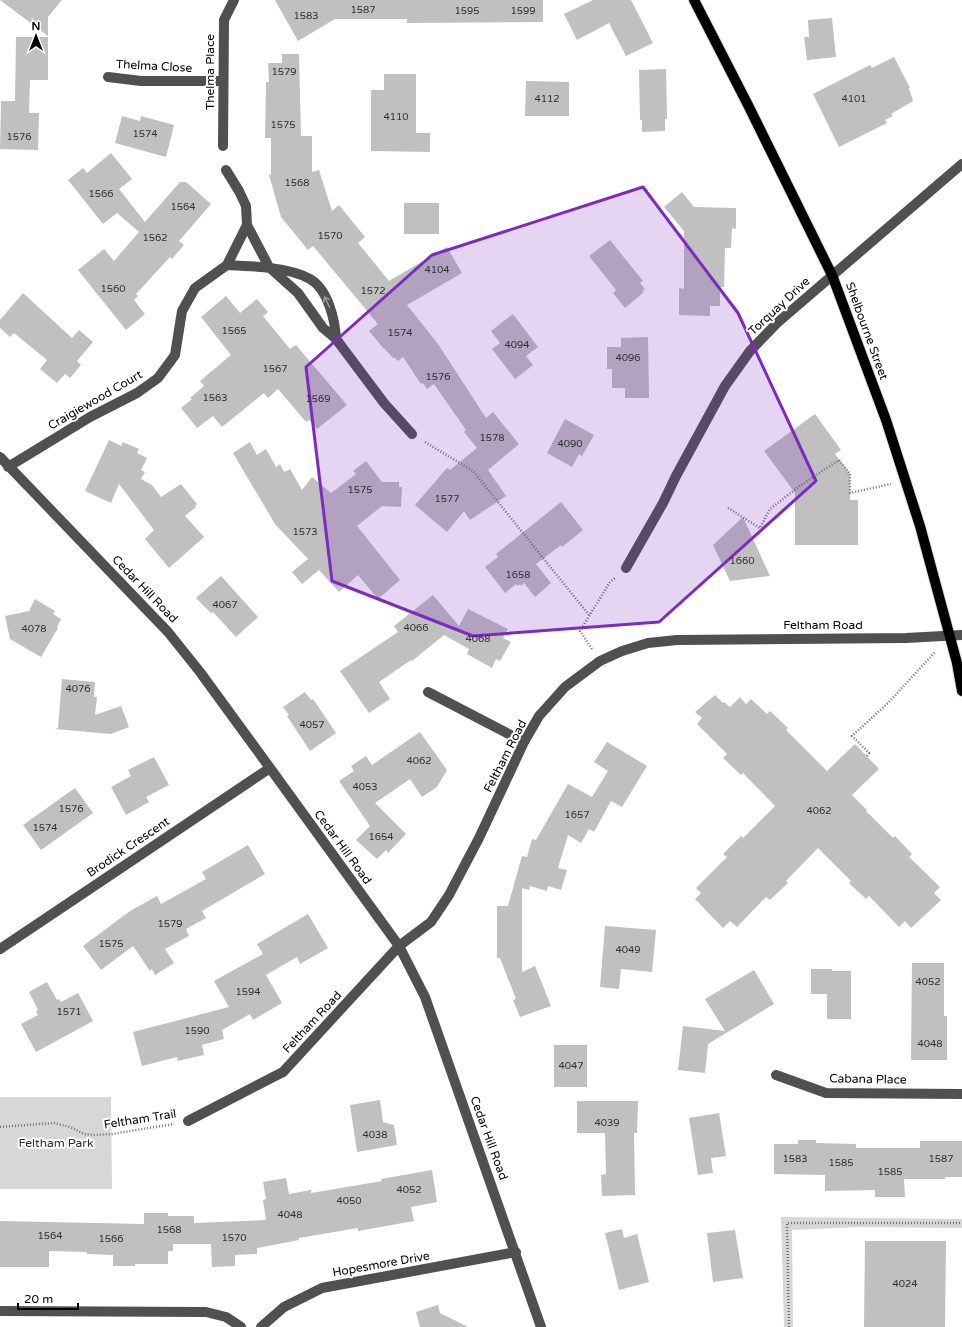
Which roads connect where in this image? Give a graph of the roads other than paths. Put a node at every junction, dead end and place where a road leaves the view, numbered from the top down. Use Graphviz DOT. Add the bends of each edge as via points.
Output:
graph roads {
  1 [pos="234,0"];
  2 [pos="694,0"];
  3 [pos="108,77"];
  4 [pos="223,81"];
  5 [pos="223,146"];
  6 [pos="962,164"];
  7 [pos="226,170"];
  8 [pos="247,225"];
  9 [pos="227,265"];
  10 [pos="269,267"];
  11 [pos="832,275"];
  12 [pos="336,339"];
  13 [pos="412,434"];
  14 [pos="0,457"];
  15 [pos="8,467"];
  16 [pos="626,568"];
  17 [pos="950,635"];
  18 [pos="962,635"];
  19 [pos="962,691"];
  20 [pos="428,692"];
  21 [pos="524,742"];
  22 [pos="270,768"];
  23 [pos="399,946"];
  24 [pos="0,948"];
  25 [pos="776,1075"];
  26 [pos="962,1094"];
  27 [pos="188,1121"];
  28 [pos="516,1252"];
  29 [pos="0,1311"];
  30 [pos="241,1327"];
  31 [pos="261,1327"];
  32 [pos="541,1327"];
  1 -- 4 [label="street, Thelma Place" via="224,20"];
  2 -- 11 [label="main road, Shelbourne Street"];
  3 -- 4 [label="street, Thelma Close" via="141,81"];
  4 -- 5 [label="street, Thelma Place"];
  6 -- 11 [label="street, Torquay Drive"];
  7 -- 8 [label="street" via="246,206"];
  8 -- 9 [label="street, Craigiewood Court"];
  8 -- 10 [label="street"];
  9 -- 10 [label="street"];
  9 -- 15 [label="street, Craigiewood Court" via="195,288 182,311 175,355 158,378 137,393 90,417"];
  10 -- 12 [label="street" via="298,293 323,328"];
  12 -- 10 [label="street, one-way" via="335,323 320,288 310,279"];
  11 -- 16 [label="street, Torquay Drive" via="777,323 750,351 725,386"];
  11 -- 17 [label="main road, Shelbourne Street" via="886,420 921,529"];
  12 -- 13 [label="street" via="384,403"];
  14 -- 15 [label="street, Cedar Hill Road"];
  15 -- 22 [label="street, Cedar Hill Road" via="168,632"];
  17 -- 18 [label="street, Feltham Road"];
  17 -- 19 [label="main road, Shelbourne Street"];
  17 -- 21 [label="street, Feltham Road" via="906,638 677,640 648,643 622,651 600,662 565,687 539,716"];
  20 -- 21 [label="street"];
  21 -- 23 [label="street, Feltham Road" via="479,838 448,895 431,922"];
  22 -- 23 [label="street, Cedar Hill Road"];
  22 -- 24 [label="street, Brodick Crescent"];
  23 -- 27 [label="street, Feltham Road" via="283,1072"];
  23 -- 28 [label="street, Cedar Hill Road" via="425,997"];
  25 -- 26 [label="street, Cabana Place" via="826,1093"];
  28 -- 31 [label="street, Hopesmore Drive" via="322,1288 284,1307"];
  28 -- 32 [label="street, Cedar Hill Road"];
  29 -- 30 [label="street" via="206,1312 226,1317"];
}
